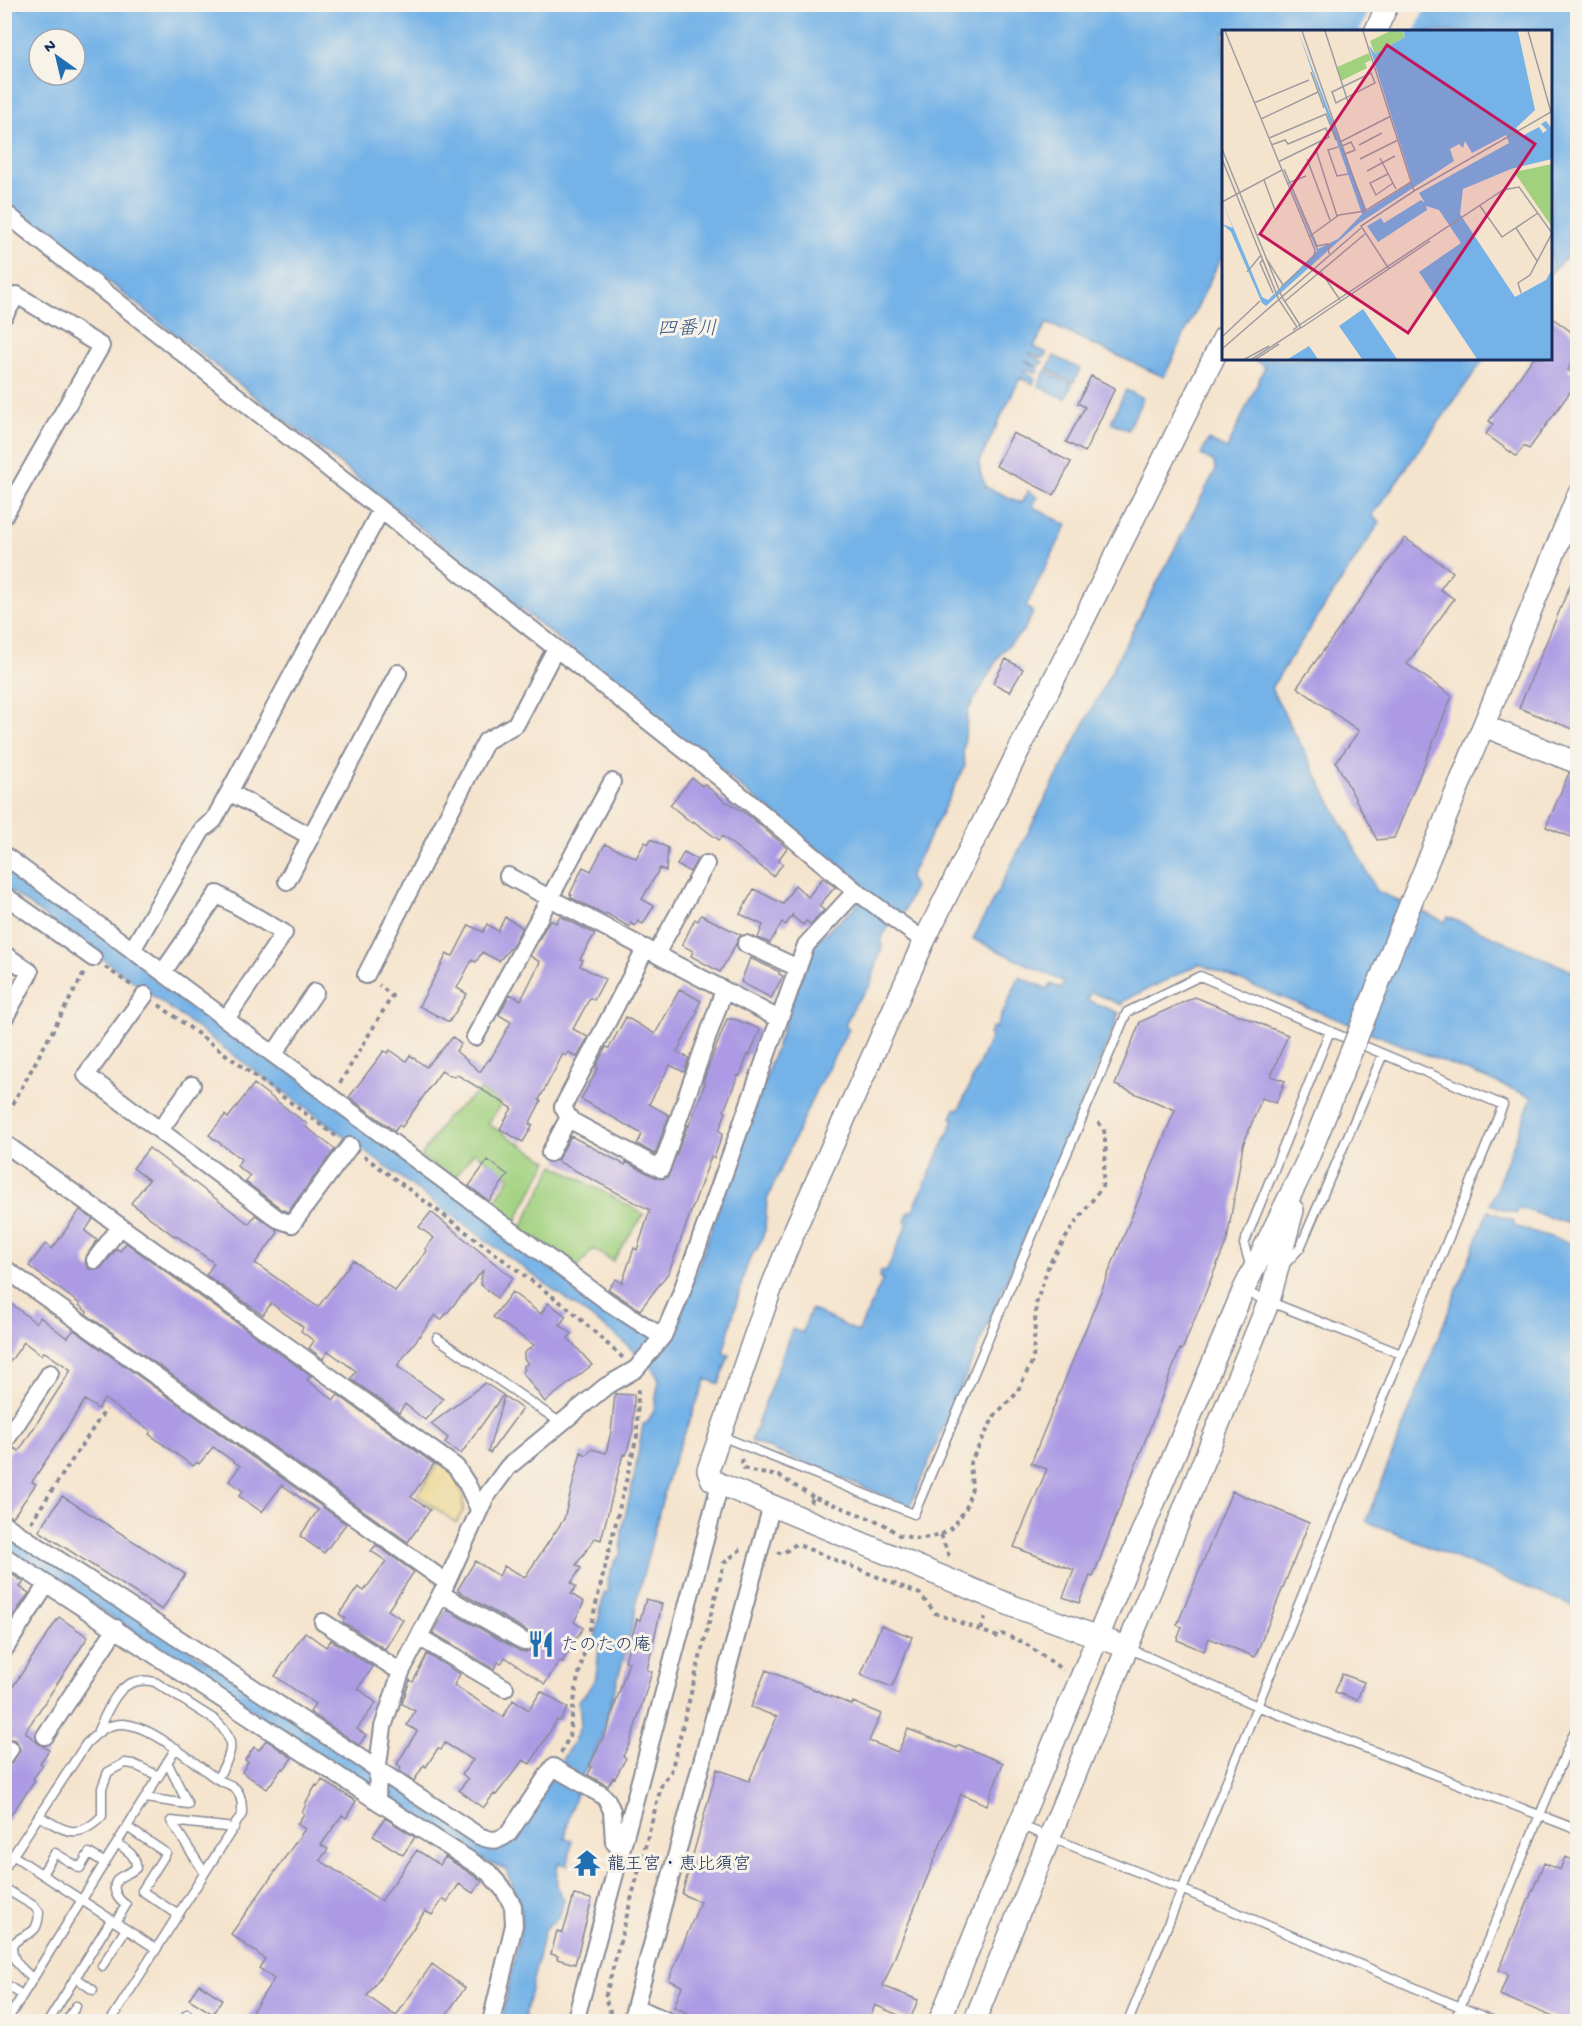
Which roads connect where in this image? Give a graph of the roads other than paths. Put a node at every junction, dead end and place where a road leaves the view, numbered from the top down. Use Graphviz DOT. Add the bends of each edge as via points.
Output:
graph roads {
  1 [pos="1388,4"];
  2 [pos="1376,30"];
  3 [pos="4,212"];
  4 [pos="4,316"];
  5 [pos="1222,341"];
  6 [pos="1578,495"];
  7 [pos="381,510"];
  8 [pos="4,516"];
  9 [pos="555,648"];
  10 [pos="398,673"];
  11 [pos="1484,726"];
  12 [pos="1578,763"];
  13 [pos="612,782"];
  14 [pos="230,792"];
  15 [pos="310,836"];
  16 [pos="4,855"];
  17 [pos="706,864"];
  18 [pos="508,876"];
  19 [pos="286,880"];
  20 [pos="858,893"];
  21 [pos="4,895"];
  22 [pos="550,897"];
  23 [pos="924,941"];
  24 [pos="746,944"];
  25 [pos="132,950"];
  26 [pos="651,951"];
  27 [pos="4,954"];
  28 [pos="93,958"];
  29 [pos="798,968"];
  30 [pos="163,972"];
  31 [pos="366,975"];
  32 [pos="724,990"];
  33 [pos="315,992"];
  34 [pos="145,995"];
  35 [pos="4,1019"];
  36 [pos="226,1019"];
  37 [pos="780,1020"];
  38 [pos="1330,1031"];
  39 [pos="475,1037"];
  40 [pos="274,1054"];
  41 [pos="1383,1054"];
  42 [pos="192,1084"];
  43 [pos="568,1117"];
  44 [pos="160,1130"];
  45 [pos="4,1143"];
  46 [pos="350,1146"];
  47 [pos="550,1153"];
  48 [pos="1306,1163"];
  49 [pos="120,1227"];
  50 [pos="95,1260"];
  51 [pos="4,1268"];
  52 [pos="1276,1274"];
  53 [pos="1248,1282"];
  54 [pos="1269,1301"];
  55 [pos="662,1337"];
  56 [pos="437,1338"];
  57 [pos="1401,1354"];
  58 [pos="50,1372"];
  59 [pos="561,1423"];
  60 [pos="720,1435"];
  61 [pos="4,1443"];
  62 [pos="720,1484"];
  63 [pos="772,1505"];
  64 [pos="479,1509"];
  65 [pos="4,1524"];
  66 [pos="6,1560"];
  67 [pos="47,1584"];
  68 [pos="443,1588"];
  69 [pos="323,1622"];
  70 [pos="116,1628"];
  71 [pos="419,1637"];
  72 [pos="1098,1637"];
  73 [pos="525,1642"];
  74 [pos="1126,1647"];
  75 [pos="4,1650"];
  76 [pos="401,1672"];
  77 [pos="505,1688"];
  78 [pos="1257,1706"];
  79 [pos="1578,1724"];
  80 [pos="45,1736"];
  81 [pos="94,1736"];
  82 [pos="176,1748"];
  83 [pos="167,1762"];
  84 [pos="378,1772"];
  85 [pos="159,1776"];
  86 [pos="217,1779"];
  87 [pos="377,1797"];
  88 [pos="145,1798"];
  89 [pos="1540,1815"];
  90 [pos="39,1816"];
  91 [pos="1019,1825"];
  92 [pos="127,1827"];
  93 [pos="234,1828"];
  94 [pos="1578,1830"];
  95 [pos="1049,1837"];
  96 [pos="117,1843"];
  97 [pos="620,1850"];
  98 [pos="14,1856"];
  99 [pos="105,1863"];
  100 [pos="4,1869"];
  101 [pos="204,1872"];
  102 [pos="42,1874"];
  103 [pos="4,1888"];
  104 [pos="1181,1889"];
  105 [pos="82,1900"];
  106 [pos="177,1914"];
  107 [pos="114,1921"];
  108 [pos="126,1929"];
  109 [pos="155,1948"];
  110 [pos="102,1966"];
  111 [pos="75,1977"];
  112 [pos="33,1979"];
  113 [pos="4,1983"];
  114 [pos="93,1990"];
  115 [pos="22,1995"];
  116 [pos="76,2006"];
  117 [pos="1460,2007"];
  118 [pos="633,2014"];
  119 [pos="6,2022"];
  120 [pos="48,2022"];
  121 [pos="66,2022"];
  122 [pos="110,2022"];
  123 [pos="491,2022"];
  124 [pos="575,2022"];
  125 [pos="670,2022"];
  126 [pos="939,2022"];
  127 [pos="974,2022"];
  128 [pos="1128,2022"];
  129 [pos="1455,2022"];
  130 [pos="1496,2022"];
  1 -- 2 [label="street"];
  3 -- 7 [label="street"];
  4 -- 8 [label="street" via="17,294 101,346"];
  5 -- 23 [label="street"];
  6 -- 11 [label="street"];
  7 -- 9 [label="street"];
  7 -- 14 [label="street"];
  9 -- 20 [label="street"];
  9 -- 31 [label="street" via="516,724 486,741"];
  10 -- 15 [label="street"];
  11 -- 12 [label="street"];
  11 -- 48 [label="street, bridge"];
  13 -- 22 [label="street"];
  14 -- 15 [label="street"];
  14 -- 25 [label="street" via="214,820 202,830"];
  15 -- 19 [label="street"];
  16 -- 25 [label="street"];
  17 -- 26 [label="street"];
  18 -- 22 [label="street"];
  20 -- 23 [label="street"];
  20 -- 29 [label="street" via="806,945"];
  21 -- 28 [label="street"];
  22 -- 26 [label="street"];
  22 -- 39 [label="street"];
  23 -- 60 [label="street" via="795,1229"];
  24 -- 29 [label="street"];
  25 -- 30 [label="street"];
  26 -- 32 [label="street"];
  26 -- 43 [label="street" via="563,1107"];
  27 -- 35 [label="street" via="30,972"];
  29 -- 37 [label="street"];
  30 -- 36 [label="street"];
  30 -- 36 [label="street" via="217,894 284,933"];
  32 -- 37 [label="street"];
  32 -- 43 [label="street" via="660,1169"];
  33 -- 40 [label="street"];
  34 -- 44 [label="street" via="86,1075"];
  36 -- 40 [label="street"];
  37 -- 55 [label="street"];
  38 -- 41 [label="lane"];
  38 -- 53 [label="lane" via="1244,1244"];
  38 -- 60 [label="lane" via="1200,976 1127,1012 914,1514"];
  40 -- 55 [label="street" via="608,1302"];
  41 -- 52 [label="lane" via="1300,1248"];
  41 -- 57 [label="lane" via="1503,1105"];
  42 -- 44 [label="street"];
  43 -- 47 [label="street"];
  44 -- 46 [label="street" via="278,1220 292,1224"];
  45 -- 49 [label="street"];
  48 -- 52 [label="street"];
  48 -- 53 [label="street"];
  49 -- 50 [label="street"];
  49 -- 64 [label="street" via="456,1467"];
  51 -- 68 [label="street"];
  52 -- 54 [label="street"];
  53 -- 54 [label="lane"];
  53 -- 72 [label="street"];
  54 -- 57 [label="lane"];
  54 -- 74 [label="street"];
  55 -- 59 [label="street" via="639,1365"];
  56 -- 59 [label="lane"];
  57 -- 78 [label="lane"];
  58 -- 61 [label="street"];
  59 -- 64 [label="street" via="508,1467"];
  60 -- 62 [label="street" via="708,1470 712,1480"];
  62 -- 63 [label="street"];
  62 -- 97 [label="street"];
  63 -- 72 [label="street" via="1015,1607"];
  63 -- 118 [label="street"];
  64 -- 68 [label="street"];
  65 -- 84 [label="street"];
  66 -- 67 [label="street"];
  67 -- 70 [label="street"];
  67 -- 75 [label="street"];
  68 -- 71 [label="street"];
  68 -- 73 [label="street"];
  69 -- 76 [label="street"];
  70 -- 80 [label="street"];
  70 -- 87 [label="street"];
  71 -- 76 [label="street"];
  71 -- 77 [label="street"];
  72 -- 74 [label="street"];
  72 -- 91 [label="street"];
  74 -- 78 [label="lane"];
  74 -- 95 [label="street"];
  76 -- 84 [label="street" via="383,1727"];
  78 -- 89 [label="lane"];
  78 -- 104 [label="lane"];
  79 -- 89 [label="lane"];
  81 -- 82 [label="lane" via="111,1725 125,1724"];
  81 -- 86 [label="lane" via="119,1691 132,1682 155,1682 224,1728 231,1755"];
  81 -- 90 [label="lane"];
  82 -- 83 [label="lane"];
  82 -- 86 [label="lane"];
  83 -- 85 [label="lane"];
  83 -- 88 [label="lane" via="188,1804"];
  84 -- 87 [label="street"];
  84 -- 97 [label="street" via="492,1841 509,1833 554,1767 607,1800 612,1811 614,1842"];
  85 -- 88 [label="lane"];
  85 -- 90 [label="lane" via="125,1763 108,1772 102,1788 102,1816 92,1827 64,1830"];
  86 -- 93 [label="lane" via="236,1789 242,1801 242,1814"];
  87 -- 123 [label="street" via="488,1872 513,1906 514,1925"];
  88 -- 92 [label="lane"];
  89 -- 94 [label="lane"];
  89 -- 117 [label="lane"];
  90 -- 98 [label="lane"];
  91 -- 95 [label="lane"];
  91 -- 126 [label="street"];
  92 -- 96 [label="lane"];
  92 -- 106 [label="lane" via="166,1853 142,1891"];
  93 -- 101 [label="lane"];
  93 -- 101 [label="lane" via="171,1821"];
  95 -- 104 [label="lane"];
  95 -- 127 [label="street"];
  96 -- 99 [label="lane"];
  96 -- 107 [label="lane" via="134,1857 136,1868 118,1879 115,1886 120,1901 126,1905"];
  97 -- 124 [label="street"];
  98 -- 100 [label="lane"];
  98 -- 102 [label="lane"];
  99 -- 102 [label="lane" via="89,1853 80,1868 55,1853"];
  99 -- 105 [label="lane"];
  101 -- 106 [label="lane"];
  102 -- 105 [label="lane"];
  103 -- 112 [label="lane" via="39,1912 33,1932 12,1945 12,1955"];
  104 -- 117 [label="lane"];
  104 -- 128 [label="lane"];
  105 -- 107 [label="lane"];
  105 -- 112 [label="lane"];
  106 -- 109 [label="lane"];
  107 -- 108 [label="lane"];
  107 -- 111 [label="lane"];
  108 -- 109 [label="lane"];
  108 -- 110 [label="lane"];
  109 -- 122 [label="lane"];
  111 -- 114 [label="lane"];
  111 -- 120 [label="lane"];
  112 -- 115 [label="lane"];
  113 -- 115 [label="lane"];
  115 -- 119 [label="lane"];
  116 -- 121 [label="lane"];
  117 -- 129 [label="lane"];
  117 -- 130 [label="lane"];
  118 -- 125 [label="street"];
}
